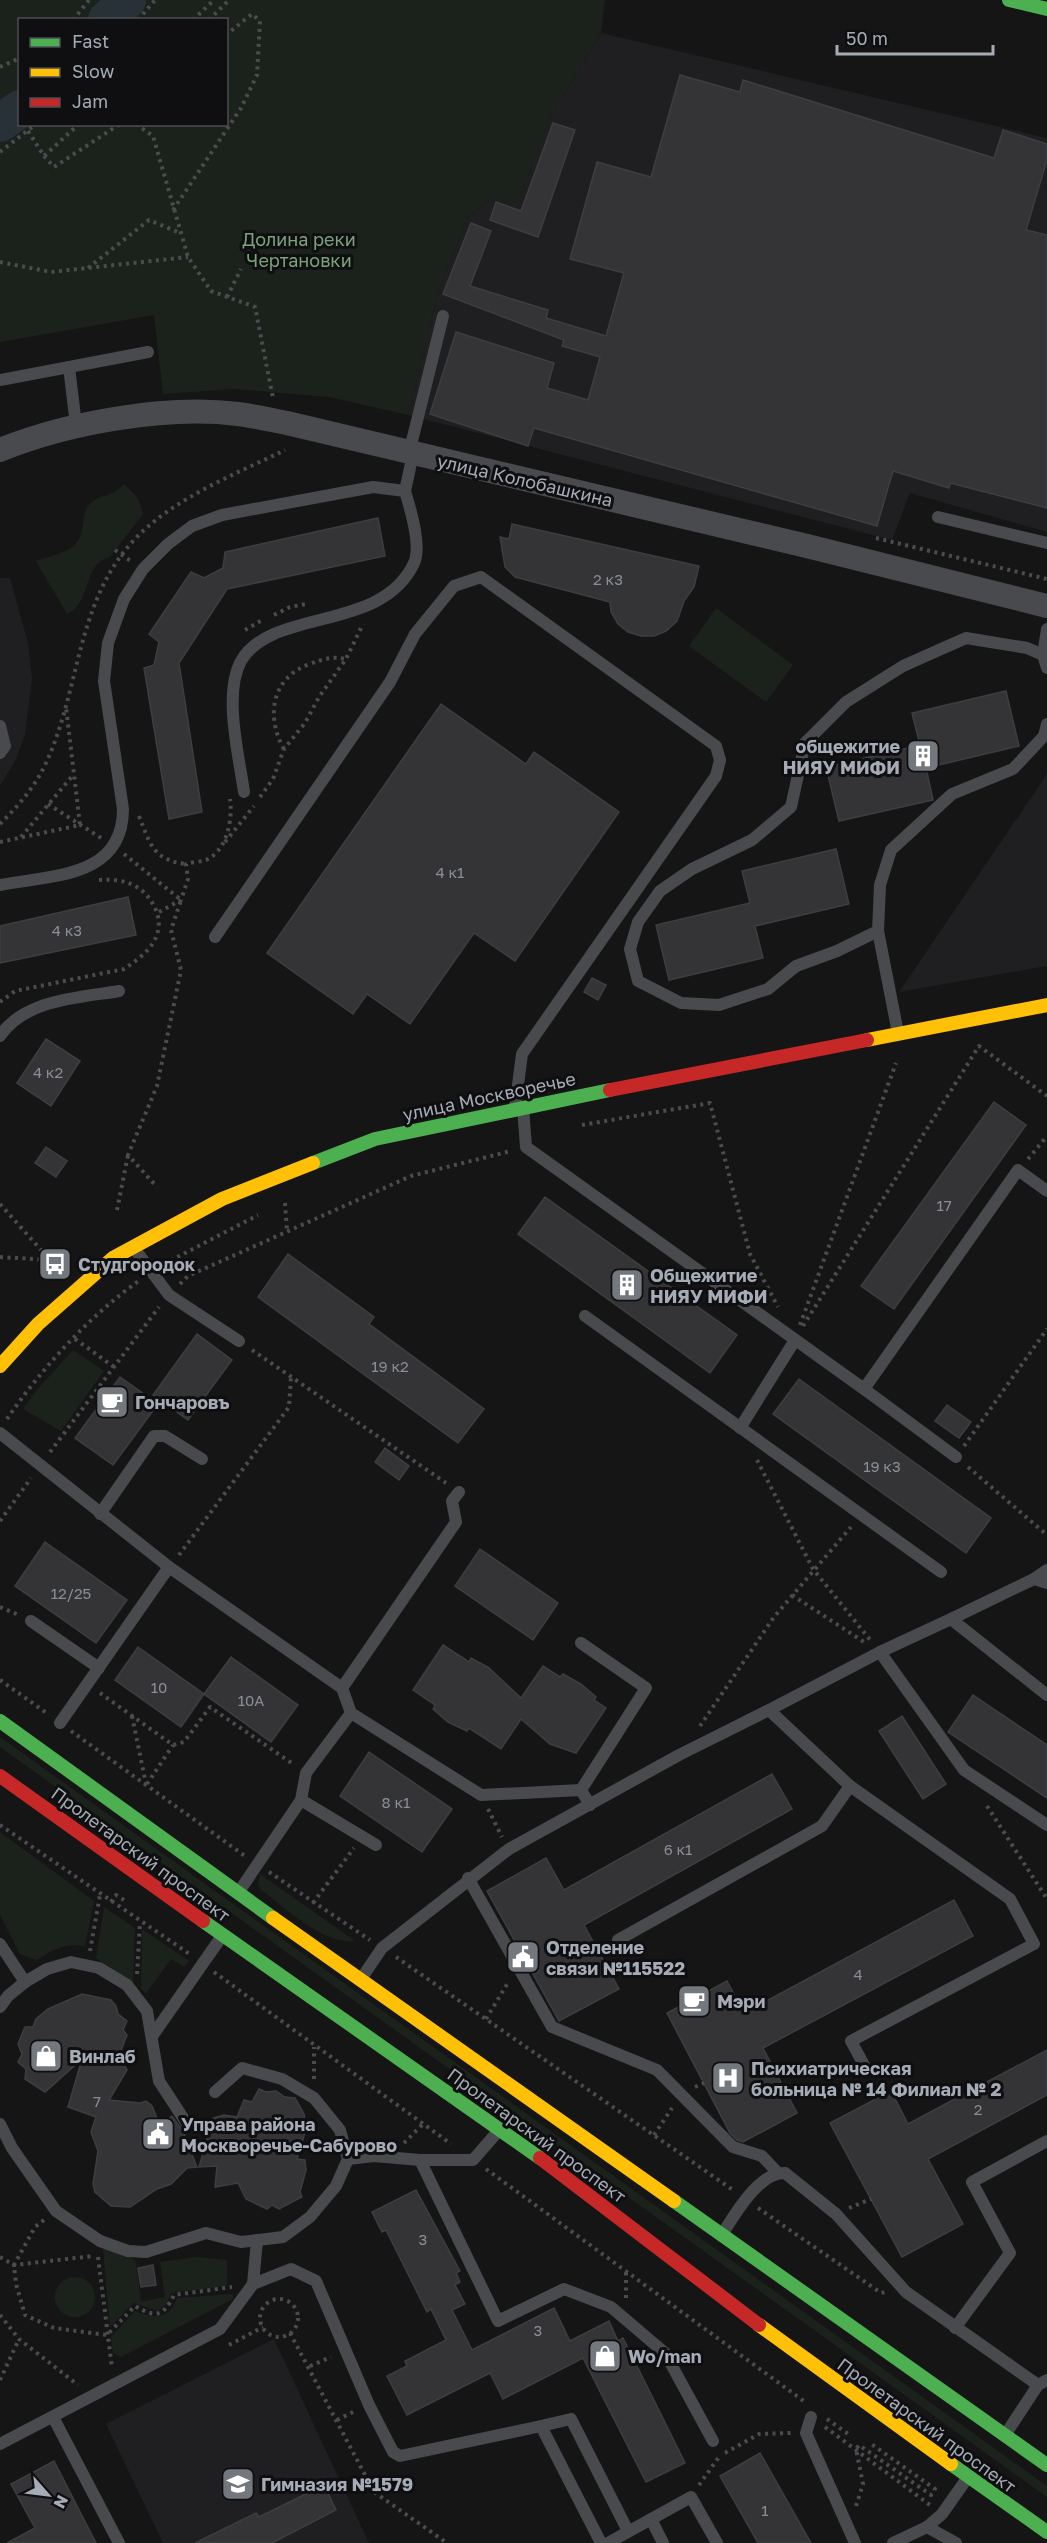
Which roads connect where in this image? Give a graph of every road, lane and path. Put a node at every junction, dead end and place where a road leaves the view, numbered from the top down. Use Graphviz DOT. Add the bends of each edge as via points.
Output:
graph roads {
  1 [pos="89,0"];
  2 [pos="155,0"];
  3 [pos="214,0"];
  4 [pos="229,0"];
  5 [pos="1009,0"];
  6 [pos="1047,9"];
  7 [pos="75,18"];
  8 [pos="140,18"];
  9 [pos="195,18"];
  10 [pos="211,18"];
  11 [pos="228,33"];
  12 [pos="18,59"];
  13 [pos="0,67"];
  14 [pos="34,126"];
  15 [pos="77,126"];
  16 [pos="117,126"];
  17 [pos="139,126"];
  18 [pos="28,131"];
  19 [pos="0,152"];
  20 [pos="44,156"];
  21 [pos="173,210"];
  22 [pos="180,233"];
  23 [pos="188,257"];
  24 [pos="0,262"];
  25 [pos="87,268"];
  26 [pos="241,269"];
  27 [pos="227,297"];
  28 [pos="443,316"];
  29 [pos="148,352"];
  30 [pos="69,367"];
  31 [pos="0,380"];
  32 [pos="274,400"];
  33 [pos="76,425"];
  34 [pos="0,450"];
  35 [pos="411,453"];
  36 [pos="405,491"];
  37 [pos="938,517"];
  38 [pos="1047,543"];
  39 [pos="370,606"];
  40 [pos="1047,606"];
  41 [pos="1047,629"];
  42 [pos="1042,655"];
  43 [pos="346,659"];
  44 [pos="1047,668"];
  45 [pos="66,706"];
  46 [pos="1047,724"];
  47 [pos="0,726"];
  48 [pos="284,748"];
  49 [pos="0,753"];
  50 [pos="74,773"];
  51 [pos="244,792"];
  52 [pos="48,804"];
  53 [pos="137,812"];
  54 [pos="80,825"];
  55 [pos="21,837"];
  56 [pos="0,842"];
  57 [pos="223,845"];
  58 [pos="115,847"];
  59 [pos="186,864"];
  60 [pos="97,880"];
  61 [pos="0,885"];
  62 [pos="157,913"];
  63 [pos="878,932"];
  64 [pos="215,937"];
  65 [pos="119,991"];
  66 [pos="1047,1005"];
  67 [pos="898,1034"];
  68 [pos="0,1036"];
  69 [pos="897,1063"];
  70 [pos="1047,1096"];
  71 [pos="519,1108"];
  72 [pos="571,1127"];
  73 [pos="1047,1136"];
  74 [pos="526,1147"];
  75 [pos="128,1155"];
  76 [pos="1018,1170"];
  77 [pos="158,1187"];
  78 [pos="1047,1191"];
  79 [pos="296,1198"];
  80 [pos="285,1202"];
  81 [pos="0,1204"];
  82 [pos="275,1207"];
  83 [pos="117,1210"];
  84 [pos="265,1212"];
  85 [pos="287,1232"];
  86 [pos="133,1247"];
  87 [pos="0,1257"];
  88 [pos="151,1271"];
  89 [pos="168,1295"];
  90 [pos="585,1316"];
  91 [pos="1047,1329"];
  92 [pos="75,1339"];
  93 [pos="795,1340"];
  94 [pos="239,1341"];
  95 [pos="0,1366"];
  96 [pos="114,1368"];
  97 [pos="291,1376"];
  98 [pos="864,1389"];
  99 [pos="6,1421"];
  100 [pos="740,1428"];
  101 [pos="0,1433"];
  102 [pos="956,1457"];
  103 [pos="755,1458"];
  104 [pos="202,1459"];
  105 [pos="40,1465"];
  106 [pos="459,1492"];
  107 [pos="100,1514"];
  108 [pos="862,1515"];
  109 [pos="0,1521"];
  110 [pos="1047,1535"];
  111 [pos="169,1567"];
  112 [pos="813,1569"];
  113 [pos="1047,1570"];
  114 [pos="940,1572"];
  115 [pos="1034,1580"];
  116 [pos="1047,1583"];
  117 [pos="792,1595"];
  118 [pos="951,1619"];
  119 [pos="31,1621"];
  120 [pos="581,1643"];
  121 [pos="880,1652"];
  122 [pos="99,1668"];
  123 [pos="0,1680"];
  124 [pos="87,1684"];
  125 [pos="342,1688"];
  126 [pos="1047,1695"];
  127 [pos="770,1710"];
  128 [pos="351,1713"];
  129 [pos="132,1716"];
  130 [pos="0,1721"];
  131 [pos="60,1723"];
  132 [pos="173,1745"];
  133 [pos="680,1755"];
  134 [pos="306,1773"];
  135 [pos="0,1776"];
  136 [pos="146,1785"];
  137 [pos="850,1786"];
  138 [pos="581,1790"];
  139 [pos="481,1795"];
  140 [pos="301,1800"];
  141 [pos="983,1800"];
  142 [pos="590,1804"];
  143 [pos="0,1825"];
  144 [pos="1047,1825"];
  145 [pos="362,1837"];
  146 [pos="376,1845"];
  147 [pos="508,1849"];
  148 [pos="256,1864"];
  149 [pos="468,1878"];
  150 [pos="238,1893"];
  151 [pos="100,1895"];
  152 [pos="121,1898"];
  153 [pos="1047,1899"];
  154 [pos="111,1902"];
  155 [pos="313,1903"];
  156 [pos="140,1921"];
  157 [pos="223,1935"];
  158 [pos="618,1940"];
  159 [pos="0,1944"];
  160 [pos="382,1948"];
  161 [pos="203,1963"];
  162 [pos="87,1964"];
  163 [pos="517,1968"];
  164 [pos="361,1979"];
  165 [pos="25,1982"];
  166 [pos="136,1994"];
  167 [pos="0,2007"];
  168 [pos="486,2019"];
  169 [pos="153,2035"];
  170 [pos="314,2047"];
  171 [pos="864,2066"];
  172 [pos="214,2092"];
  173 [pos="314,2098"];
  174 [pos="0,2124"];
  175 [pos="187,2124"];
  176 [pos="501,2128"];
  177 [pos="1047,2141"];
  178 [pos="348,2159"];
  179 [pos="420,2160"];
  180 [pos="473,2160"];
  181 [pos="778,2173"];
  182 [pos="744,2198"];
  183 [pos="57,2211"];
  184 [pos="722,2236"];
  185 [pos="257,2240"];
  186 [pos="100,2241"];
  187 [pos="98,2256"];
  188 [pos="0,2257"];
  189 [pos="14,2265"];
  190 [pos="626,2272"];
  191 [pos="253,2284"];
  192 [pos="896,2291"];
  193 [pos="0,2315"];
  194 [pos="626,2319"];
  195 [pos="955,2328"];
  196 [pos="291,2333"];
  197 [pos="107,2335"];
  198 [pos="20,2338"];
  199 [pos="346,2351"];
  200 [pos="310,2366"];
  201 [pos="0,2380"];
  202 [pos="1042,2382"];
  203 [pos="114,2386"];
  204 [pos="92,2397"];
  205 [pos="817,2416"];
  206 [pos="53,2417"];
  207 [pos="541,2426"];
  208 [pos="806,2433"];
  209 [pos="851,2436"];
  210 [pos="1004,2436"];
  211 [pos="713,2441"];
  212 [pos="870,2443"];
  213 [pos="0,2444"];
  214 [pos="856,2449"];
  215 [pos="1047,2465"];
  216 [pos="968,2477"];
  217 [pos="691,2497"];
  218 [pos="942,2514"];
  219 [pos="651,2519"];
  220 [pos="849,2526"];
  221 [pos="927,2527"];
  222 [pos="628,2531"];
  223 [pos="1047,2532"];
  224 [pos="119,2543"];
  225 [pos="447,2543"];
  226 [pos="601,2543"];
  227 [pos="608,2543"];
  228 [pos="663,2543"];
  229 [pos="717,2543"];
  230 [pos="855,2543"];
  231 [pos="893,2543"];
  232 [pos="956,2543"];
  1 -- 7 [label="path"];
  2 -- 8 [label="path"];
  3 -- 9 [label="path"];
  4 -- 10 [label="path"];
  5 -- 6 [label="main road"];
  11 -- 21 [label="path" via="252,14 260,21 257,75"];
  12 -- 13 [label="path"];
  14 -- 18 [label="path"];
  15 -- 20 [label="path"];
  16 -- 20 [label="path" via="54,167"];
  17 -- 21 [label="path" via="153,136"];
  18 -- 19 [label="path"];
  18 -- 20 [label="path"];
  21 -- 22 [label="path"];
  22 -- 23 [label="path"];
  22 -- 25 [label="path" via="149,220"];
  23 -- 25 [label="path"];
  23 -- 27 [label="path" via="211,291"];
  24 -- 25 [label="path" via="51,272"];
  26 -- 27 [label="path"];
  27 -- 32 [label="path" via="255,307"];
  28 -- 35 [label="lane"];
  29 -- 30 [label="lane"];
  30 -- 31 [label="lane"];
  30 -- 33 [label="lane"];
  33 -- 34 [label="street, улица Колобашкина"];
  33 -- 35 [label="street, улица Колобашкина" via="183,412 236,414"];
  35 -- 36 [label="lane"];
  35 -- 40 [label="street, улица Колобашкина"];
  36 -- 39 [label="lane" via="415,529 415,562 394,588"];
  36 -- 58 [label="lane" via="373,487 222,515 192,526 143,569 124,599 108,643 104,681 123,809 123,830"];
  37 -- 38 [label="lane"];
  39 -- 43 [label="path"];
  39 -- 51 [label="lane" via="263,638 241,661 232,694"];
  41 -- 42 [label="lane"];
  42 -- 44 [label="lane"];
  42 -- 63 [label="lane" via="1027,648 966,638 903,666 846,702 805,743 790,807 752,840 692,869 660,891 638,922 630,949 638,981 681,1003 719,1005 768,989 796,966"];
  43 -- 48 [label="path"];
  43 -- 48 [label="path" via="333,656 295,669 285,678 273,714 274,727"];
  45 -- 50 [label="path"];
  46 -- 63 [label="lane" via="1044,736 1013,770 952,794 891,850 880,885"];
  47 -- 49 [label="lane" via="5,746"];
  48 -- 57 [label="path" via="273,779"];
  50 -- 52 [label="path"];
  50 -- 54 [label="path"];
  52 -- 54 [label="path"];
  52 -- 55 [label="path"];
  53 -- 59 [label="path" via="156,854"];
  54 -- 55 [label="path"];
  54 -- 58 [label="path"];
  55 -- 56 [label="path"];
  58 -- 61 [label="lane" via="99,862 76,871"];
  58 -- 75 [label="path" via="182,900 171,930 181,970 157,1086"];
  60 -- 62 [label="path" via="137,885 147,893"];
  63 -- 67 [label="lane"];
  64 -- 71 [label="lane" via="390,682 415,634 454,586 481,577 716,746 720,760 716,776 522,1054"];
  65 -- 68 [label="lane" via="44,1005 9,1023"];
  66 -- 67 [label="main road, улица Москворечье"];
  67 -- 71 [label="main road, улица Москворечье"];
  69 -- 93 [label="path"];
  70 -- 93 [label="path" via="979,1046"];
  71 -- 74 [label="lane"];
  71 -- 86 [label="main road, улица Москворечье" via="355,1146 222,1199"];
  72 -- 93 [label="path" via="710,1103 750,1254"];
  73 -- 76 [label="path"];
  74 -- 85 [label="path" via="411,1176"];
  74 -- 93 [label="lane"];
  75 -- 77 [label="path"];
  75 -- 83 [label="path"];
  76 -- 78 [label="lane"];
  76 -- 98 [label="lane"];
  79 -- 80 [label="path"];
  80 -- 82 [label="path"];
  80 -- 85 [label="path"];
  81 -- 87 [label="path" via="51,1260"];
  84 -- 88 [label="path"];
  85 -- 89 [label="path" via="188,1276"];
  86 -- 88 [label="lane"];
  86 -- 95 [label="main road, улица Москворечье" via="113,1258 38,1324"];
  88 -- 89 [label="lane"];
  88 -- 92 [label="path" via="117,1296"];
  89 -- 94 [label="lane"];
  89 -- 96 [label="path"];
  90 -- 100 [label="lane"];
  91 -- 102 [label="path"];
  92 -- 96 [label="path"];
  92 -- 99 [label="path" via="30,1386"];
  93 -- 98 [label="lane"];
  93 -- 100 [label="lane"];
  94 -- 97 [label="path"];
  96 -- 105 [label="path"];
  97 -- 106 [label="path"];
  97 -- 111 [label="path" via="289,1407"];
  98 -- 102 [label="lane"];
  100 -- 108 [label="lane"];
  101 -- 105 [label="lane"];
  102 -- 110 [label="path"];
  103 -- 112 [label="path"];
  104 -- 107 [label="lane" via="165,1436 154,1436"];
  105 -- 107 [label="lane"];
  105 -- 109 [label="path"];
  106 -- 125 [label="lane" via="452,1501 456,1521"];
  107 -- 111 [label="lane"];
  108 -- 112 [label="path"];
  108 -- 114 [label="lane"];
  111 -- 122 [label="lane"];
  111 -- 125 [label="lane"];
  112 -- 117 [label="path"];
  112 -- 121 [label="path"];
  113 -- 115 [label="lane"];
  115 -- 116 [label="lane"];
  115 -- 118 [label="lane"];
  117 -- 121 [label="path"];
  117 -- 133 [label="path"];
  118 -- 121 [label="lane"];
  118 -- 126 [label="lane"];
  119 -- 122 [label="lane"];
  120 -- 138 [label="lane" via="646,1688"];
  121 -- 127 [label="lane"];
  121 -- 144 [label="lane" via="964,1770"];
  122 -- 124 [label="lane"];
  123 -- 131 [label="path"];
  124 -- 129 [label="path"];
  124 -- 131 [label="lane"];
  125 -- 128 [label="lane"];
  127 -- 133 [label="lane"];
  127 -- 137 [label="lane"];
  128 -- 134 [label="lane"];
  128 -- 139 [label="lane"];
  129 -- 132 [label="path"];
  129 -- 136 [label="path"];
  130 -- 150 [label="main road, Пролетарский проспект"];
  131 -- 136 [label="path"];
  132 -- 134 [label="path" via="184,1742 210,1707"];
  132 -- 136 [label="path"];
  133 -- 142 [label="lane"];
  134 -- 140 [label="lane"];
  135 -- 157 [label="main road, Пролетарский проспект"];
  136 -- 148 [label="path"];
  137 -- 158 [label="lane" via="822,1826"];
  137 -- 171 [label="lane" via="1010,1899 1034,1944 851,2041"];
  138 -- 139 [label="lane"];
  138 -- 142 [label="lane"];
  139 -- 147 [label="path"];
  140 -- 145 [label="lane"];
  140 -- 148 [label="lane"];
  141 -- 153 [label="path"];
  142 -- 147 [label="lane"];
  143 -- 151 [label="path"];
  145 -- 146 [label="lane"];
  145 -- 155 [label="path"];
  147 -- 149 [label="lane"];
  148 -- 150 [label="lane"];
  148 -- 155 [label="path"];
  149 -- 160 [label="lane"];
  149 -- 163 [label="lane"];
  150 -- 164 [label="main road, Пролетарский проспект"];
  151 -- 154 [label="path"];
  151 -- 162 [label="path"];
  152 -- 154 [label="path" via="116,1895"];
  154 -- 156 [label="path"];
  155 -- 160 [label="path"];
  156 -- 161 [label="path"];
  156 -- 166 [label="path"];
  157 -- 161 [label="lane"];
  157 -- 176 [label="main road, Пролетарский проспект"];
  159 -- 165 [label="lane"];
  160 -- 164 [label="lane"];
  160 -- 168 [label="path"];
  161 -- 169 [label="lane"];
  161 -- 170 [label="path"];
  162 -- 165 [label="lane" via="71,1962 47,1969"];
  162 -- 166 [label="lane" via="114,1976"];
  163 -- 168 [label="path"];
  163 -- 181 [label="lane" via="552,2027 657,2070 733,2147 762,2156"];
  164 -- 184 [label="main road, Пролетарский проспект"];
  165 -- 167 [label="lane"];
  166 -- 169 [label="lane" via="147,2011"];
  168 -- 182 [label="path"];
  169 -- 175 [label="lane" via="159,2081"];
  170 -- 173 [label="path"];
  170 -- 180 [label="path"];
  172 -- 173 [label="lane" via="242,2068 282,2079"];
  173 -- 178 [label="lane" via="340,2130"];
  174 -- 183 [label="lane" via="12,2148"];
  176 -- 180 [label="lane"];
  176 -- 216 [label="main road, Пролетарский проспект"];
  177 -- 195 [label="lane" via="972,2182 1010,2253"];
  178 -- 179 [label="lane" via="374,2156"];
  178 -- 185 [label="lane" via="336,2186 310,2217 283,2238"];
  179 -- 180 [label="lane"];
  179 -- 194 [label="lane" via="498,2321 564,2289 612,2307"];
  180 -- 190 [label="path"];
  181 -- 182 [label="lane"];
  181 -- 195 [label="lane" via="785,2173 836,2214 906,2292"];
  182 -- 184 [label="lane"];
  182 -- 192 [label="path" via="880,2293"];
  183 -- 186 [label="lane"];
  183 -- 189 [label="path" via="35,2227"];
  184 -- 210 [label="main road, Пролетарский проспект"];
  185 -- 186 [label="lane" via="241,2242 206,2233 146,2252 128,2251"];
  185 -- 191 [label="lane"];
  186 -- 187 [label="path"];
  187 -- 189 [label="path"];
  187 -- 197 [label="path"];
  188 -- 189 [label="path"];
  189 -- 197 [label="path" via="25,2315 54,2328"];
  190 -- 194 [label="path"];
  190 -- 205 [label="path" via="808,2404"];
  191 -- 197 [label="path" via="174,2295 167,2309 159,2314 149,2314 135,2306"];
  191 -- 199 [label="lane" via="291,2269 316,2281"];
  191 -- 203 [label="lane" via="220,2329"];
  193 -- 198 [label="path"];
  194 -- 211 [label="lane" via="665,2353"];
  195 -- 202 [label="lane"];
  196 -- 196 [label="path" via="279,2337 267,2332 260,2321 265,2304 282,2299 293,2305 297,2322"];
  196 -- 200 [label="path"];
  197 -- 203 [label="path"];
  198 -- 201 [label="path"];
  198 -- 204 [label="path"];
  199 -- 200 [label="path"];
  199 -- 207 [label="lane" via="393,2452 400,2456"];
  200 -- 225 [label="path" via="374,2492"];
  202 -- 210 [label="lane"];
  203 -- 204 [label="lane"];
  204 -- 206 [label="lane"];
  205 -- 208 [label="lane"];
  205 -- 209 [label="path"];
  205 -- 214 [label="path"];
  206 -- 213 [label="lane"];
  206 -- 224 [label="lane"];
  207 -- 222 [label="lane" via="571,2419"];
  207 -- 226 [label="lane"];
  208 -- 217 [label="path" via="759,2434 718,2457"];
  208 -- 220 [label="lane"];
  210 -- 215 [label="main road, Пролетарский проспект"];
  212 -- 214 [label="path" via="935,2489 931,2495 859,2445"];
  214 -- 218 [label="path"];
  214 -- 220 [label="path" via="863,2484"];
  216 -- 218 [label="lane"];
  216 -- 223 [label="main road, Пролетарский проспект"];
  217 -- 219 [label="lane"];
  217 -- 229 [label="lane"];
  218 -- 221 [label="lane"];
  219 -- 222 [label="lane"];
  219 -- 228 [label="lane"];
  220 -- 230 [label="lane"];
  221 -- 231 [label="lane"];
  221 -- 232 [label="lane"];
  222 -- 227 [label="lane"];
}
